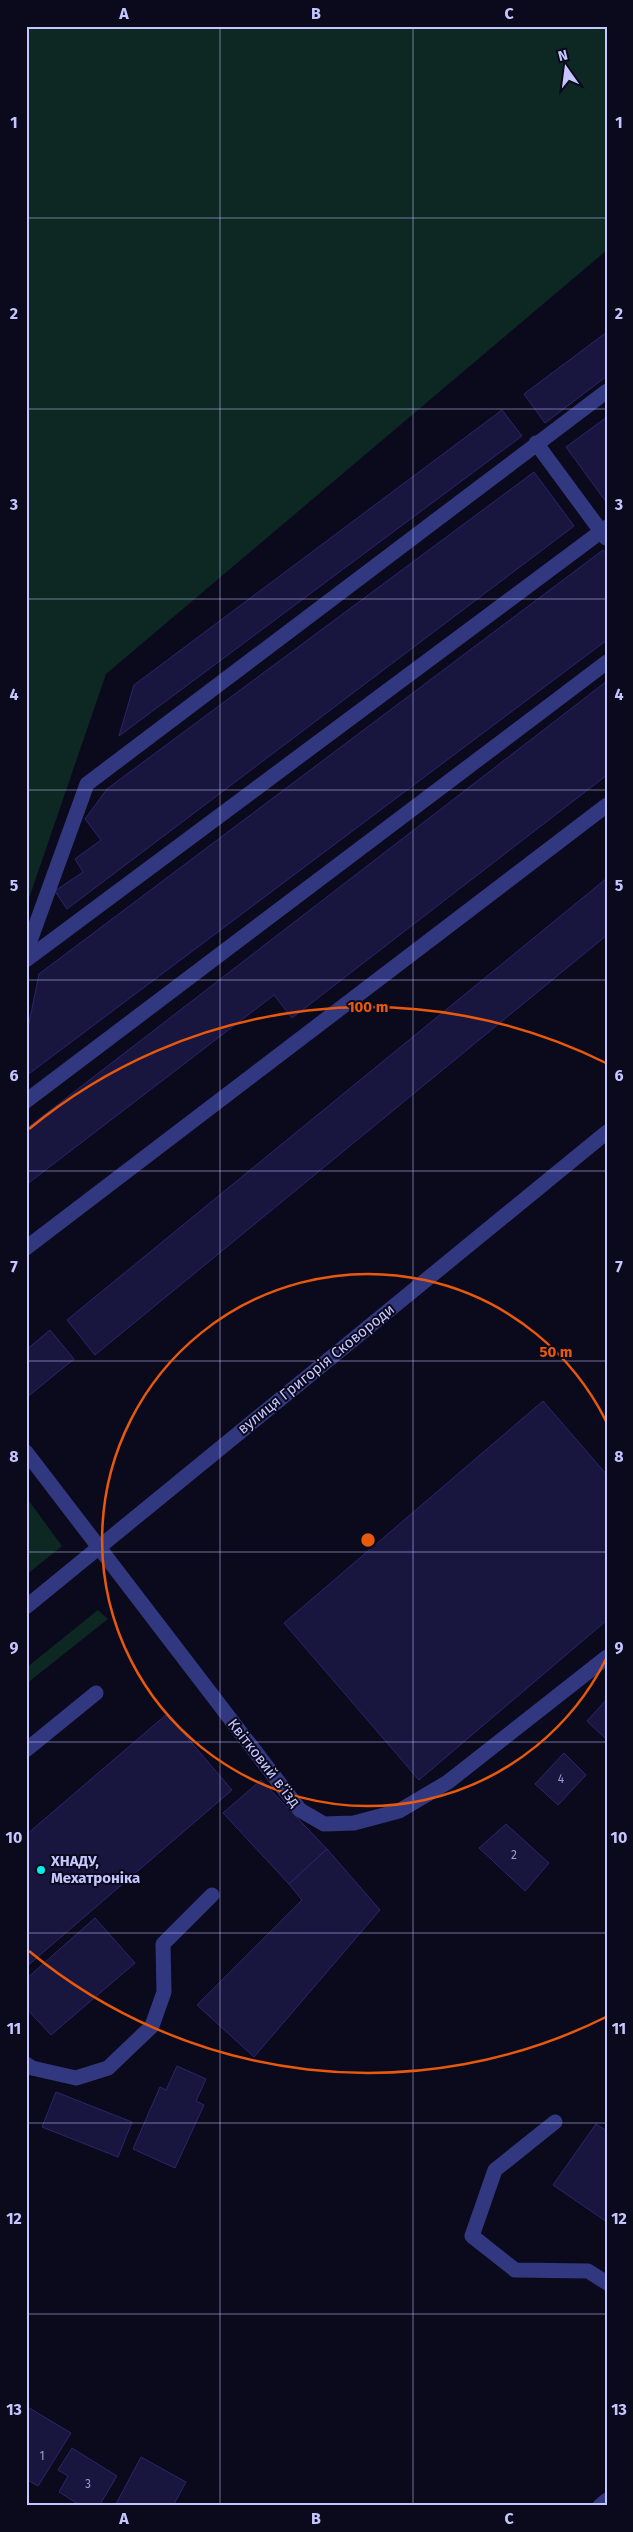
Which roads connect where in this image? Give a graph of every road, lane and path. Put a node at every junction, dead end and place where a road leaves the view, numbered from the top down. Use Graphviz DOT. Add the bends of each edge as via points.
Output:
graph roads {
  1 [pos="607,391"];
  2 [pos="536,442"];
  3 [pos="605,533"];
  4 [pos="607,662"];
  5 [pos="607,806"];
  6 [pos="26,952"];
  7 [pos="26,960"];
  8 [pos="26,1101"];
  9 [pos="607,1132"];
  10 [pos="26,1248"];
  11 [pos="26,1452"];
  12 [pos="99,1547"];
  13 [pos="26,1607"];
  14 [pos="607,1657"];
  15 [pos="96,1693"];
  16 [pos="26,1750"];
  17 [pos="212,1895"];
  18 [pos="26,2064"];
  19 [pos="555,2122"];
  20 [pos="607,2283"];
  21 [pos="607,2500"];
  22 [pos="600,2506"];
  1 -- 2 [label="street"];
  2 -- 3 [label="street"];
  2 -- 6 [label="street" via="87,784"];
  3 -- 7 [label="street"];
  4 -- 8 [label="street"];
  5 -- 10 [label="street"];
  9 -- 12 [label="street, вулиця Григорія Сковороди"];
  11 -- 12 [label="street, Квітковий в’їзд"];
  12 -- 13 [label="street, вулиця Григорія Сковороди"];
  12 -- 14 [label="street, Квітковий в’їзд" via="300,1810 324,1824 354,1823 399,1811 448,1782"];
  15 -- 16 [label="street"];
  17 -- 18 [label="street" via="163,1944 164,1992 152,2026 108,2068 76,2078"];
  19 -- 20 [label="street" via="495,2170 472,2236 515,2270 588,2271"];
  21 -- 22 [label="street"];
}
